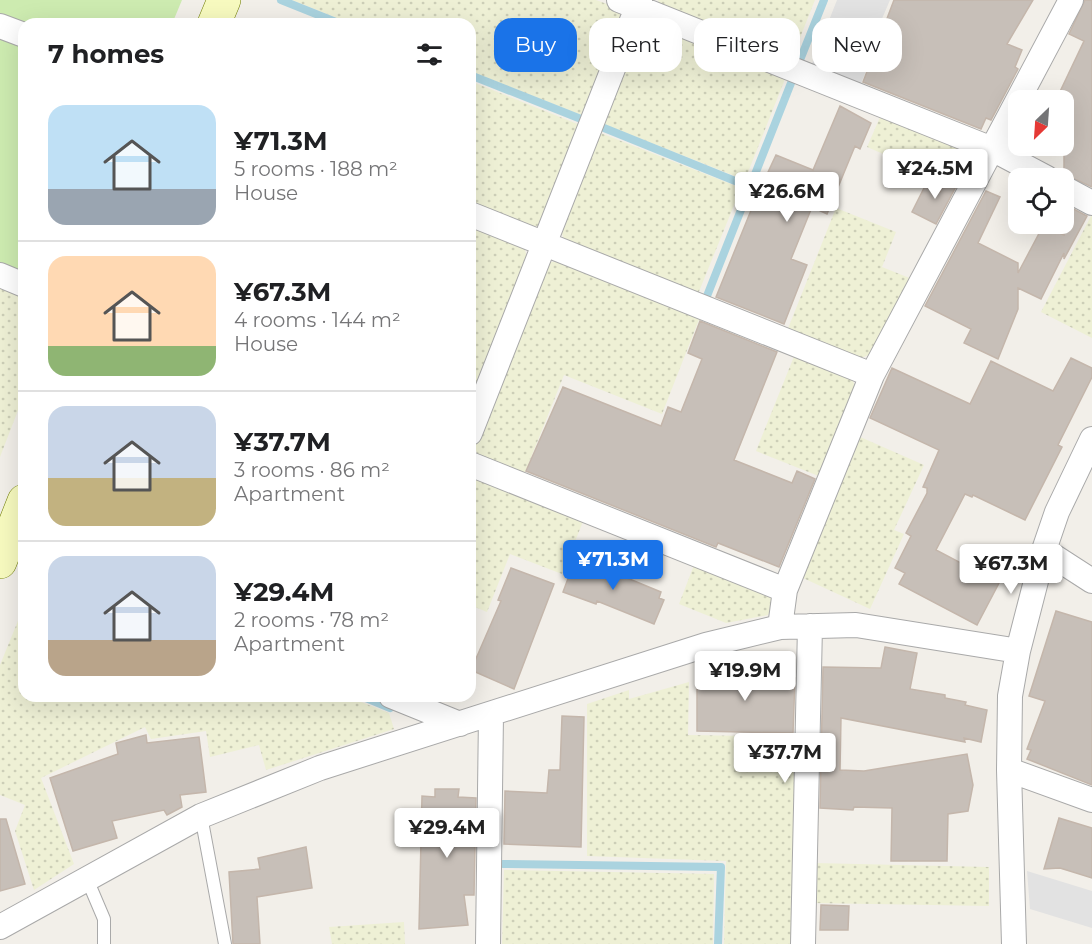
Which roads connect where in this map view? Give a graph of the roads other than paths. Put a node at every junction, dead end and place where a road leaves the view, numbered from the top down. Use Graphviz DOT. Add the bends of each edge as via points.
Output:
graph roads {
  1 [pos="224,0"];
  2 [pos="1071,0"];
  3 [pos="632,2"];
  4 [pos="216,18"];
  5 [pos="0,26"];
  6 [pos="18,33"];
  7 [pos="992,149"];
  8 [pos="1028,168"];
  9 [pos="1074,193"];
  10 [pos="1092,203"];
  11 [pos="476,216"];
  12 [pos="544,244"];
  13 [pos="0,276"];
  14 [pos="18,283"];
  15 [pos="872,375"];
  16 [pos="476,418"];
  17 [pos="1092,439"];
  18 [pos="476,466"];
  19 [pos="18,518"];
  20 [pos="8,547"];
  21 [pos="1044,550"];
  22 [pos="1092,580"];
  23 [pos="784,591"];
  24 [pos="810,626"];
  25 [pos="780,627"];
  26 [pos="1018,651"];
  27 [pos="406,702"];
  28 [pos="491,715"];
  29 [pos="460,724"];
  30 [pos="1009,770"];
  31 [pos="1092,800"];
  32 [pos="201,816"];
  33 [pos="87,879"];
  34 [pos="0,927"];
  35 [pos="0,937"];
  36 [pos="4,944"];
  37 [pos="104,944"];
  38 [pos="225,944"];
  39 [pos="488,944"];
  40 [pos="803,944"];
  41 [pos="1014,944"];
  1 -- 4 [label="main road"];
  2 -- 7 [label="street"];
  3 -- 7 [label="street"];
  3 -- 12 [label="street"];
  5 -- 6 [label="street"];
  7 -- 8 [label="street"];
  7 -- 15 [label="street"];
  9 -- 10 [label="street"];
  11 -- 12 [label="street"];
  12 -- 15 [label="street"];
  12 -- 16 [label="street"];
  13 -- 14 [label="street"];
  15 -- 23 [label="street"];
  17 -- 21 [label="street" via="1057,512"];
  18 -- 23 [label="street"];
  19 -- 20 [label="main road"];
  21 -- 22 [label="street"];
  21 -- 26 [label="street"];
  23 -- 25 [label="street"];
  24 -- 25 [label="street"];
  24 -- 26 [label="street" via="856,625"];
  24 -- 40 [label="street"];
  25 -- 28 [label="street" via="706,645"];
  26 -- 30 [label="street" via="1010,696"];
  27 -- 29 [label="street"];
  28 -- 29 [label="street"];
  28 -- 39 [label="street"];
  29 -- 32 [label="street" via="320,768"];
  30 -- 31 [label="street"];
  30 -- 41 [label="street"];
  32 -- 33 [label="street"];
  32 -- 38 [label="lane"];
  33 -- 34 [label="street"];
  33 -- 37 [label="lane" via="104,919"];
  35 -- 36 [label="street"];
}
